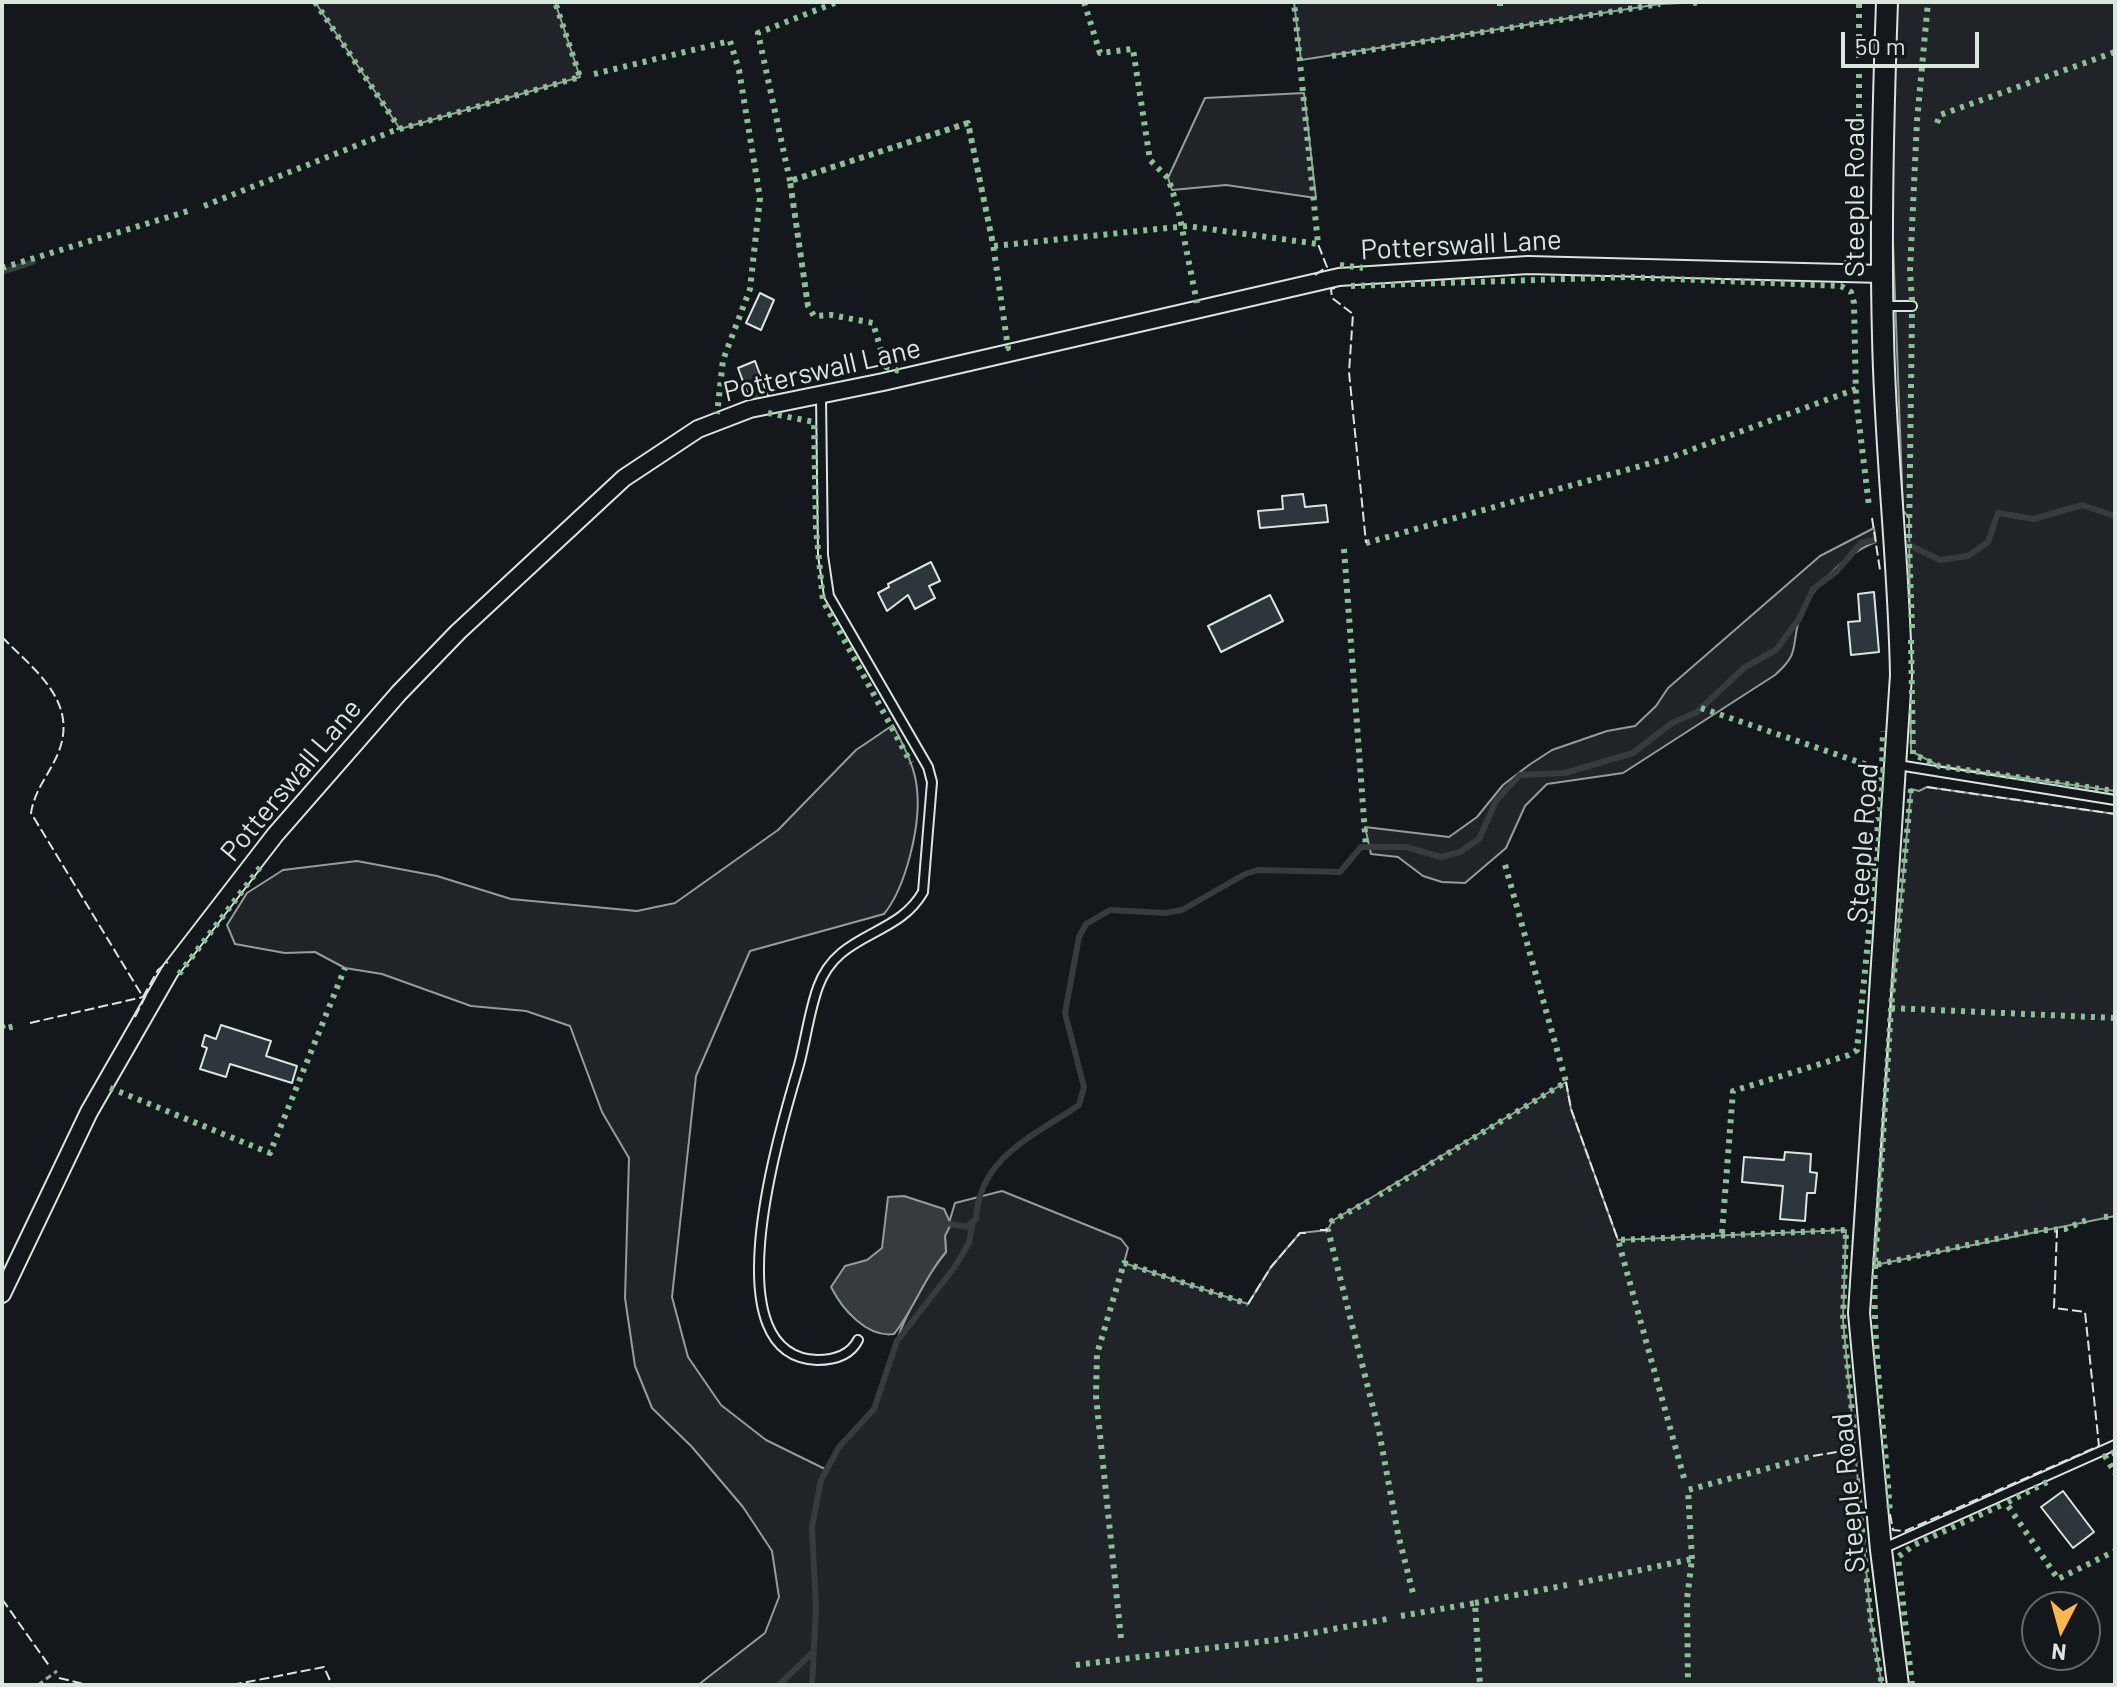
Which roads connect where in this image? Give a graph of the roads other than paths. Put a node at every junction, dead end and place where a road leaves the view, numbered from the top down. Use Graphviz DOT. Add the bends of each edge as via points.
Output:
graph roads {
  1 [pos="1887,2"];
  2 [pos="1882,274"];
  3 [pos="1882,306"];
  4 [pos="1912,306"];
  5 [pos="821,396"];
  6 [pos="1897,765"];
  7 [pos="2115,800"];
  8 [pos="2,1294"];
  9 [pos="858,1340"];
  10 [pos="2115,1445"];
  11 [pos="1881,1550"];
  12 [pos="1898,1685"];
  1 -- 2 [label="street, Steeple Road"];
  2 -- 3 [label="street, Steeple Road"];
  2 -- 5 [label="street, Potterswall Lane" via="1528,265 1339,277"];
  3 -- 4 [label="lane"];
  3 -- 6 [label="street, Steeple Road" via="1906,634"];
  5 -- 8 [label="street, Potterswall Lane" via="750,409 674,442 624,478 399,693 275,835 170,971 89,1112"];
  5 -- 9 [label="lane" via="823,555 829,596 932,782 924,884 915,906 846,948 817,990 762,1208 760,1293 775,1338 794,1355 827,1360 844,1356"];
  6 -- 7 [label="lane"];
  6 -- 11 [label="street, Steeple Road" via="1880,905 1859,1313 1863,1440"];
  10 -- 11 [label="lane"];
  11 -- 12 [label="street, Steeple Road"];
}
